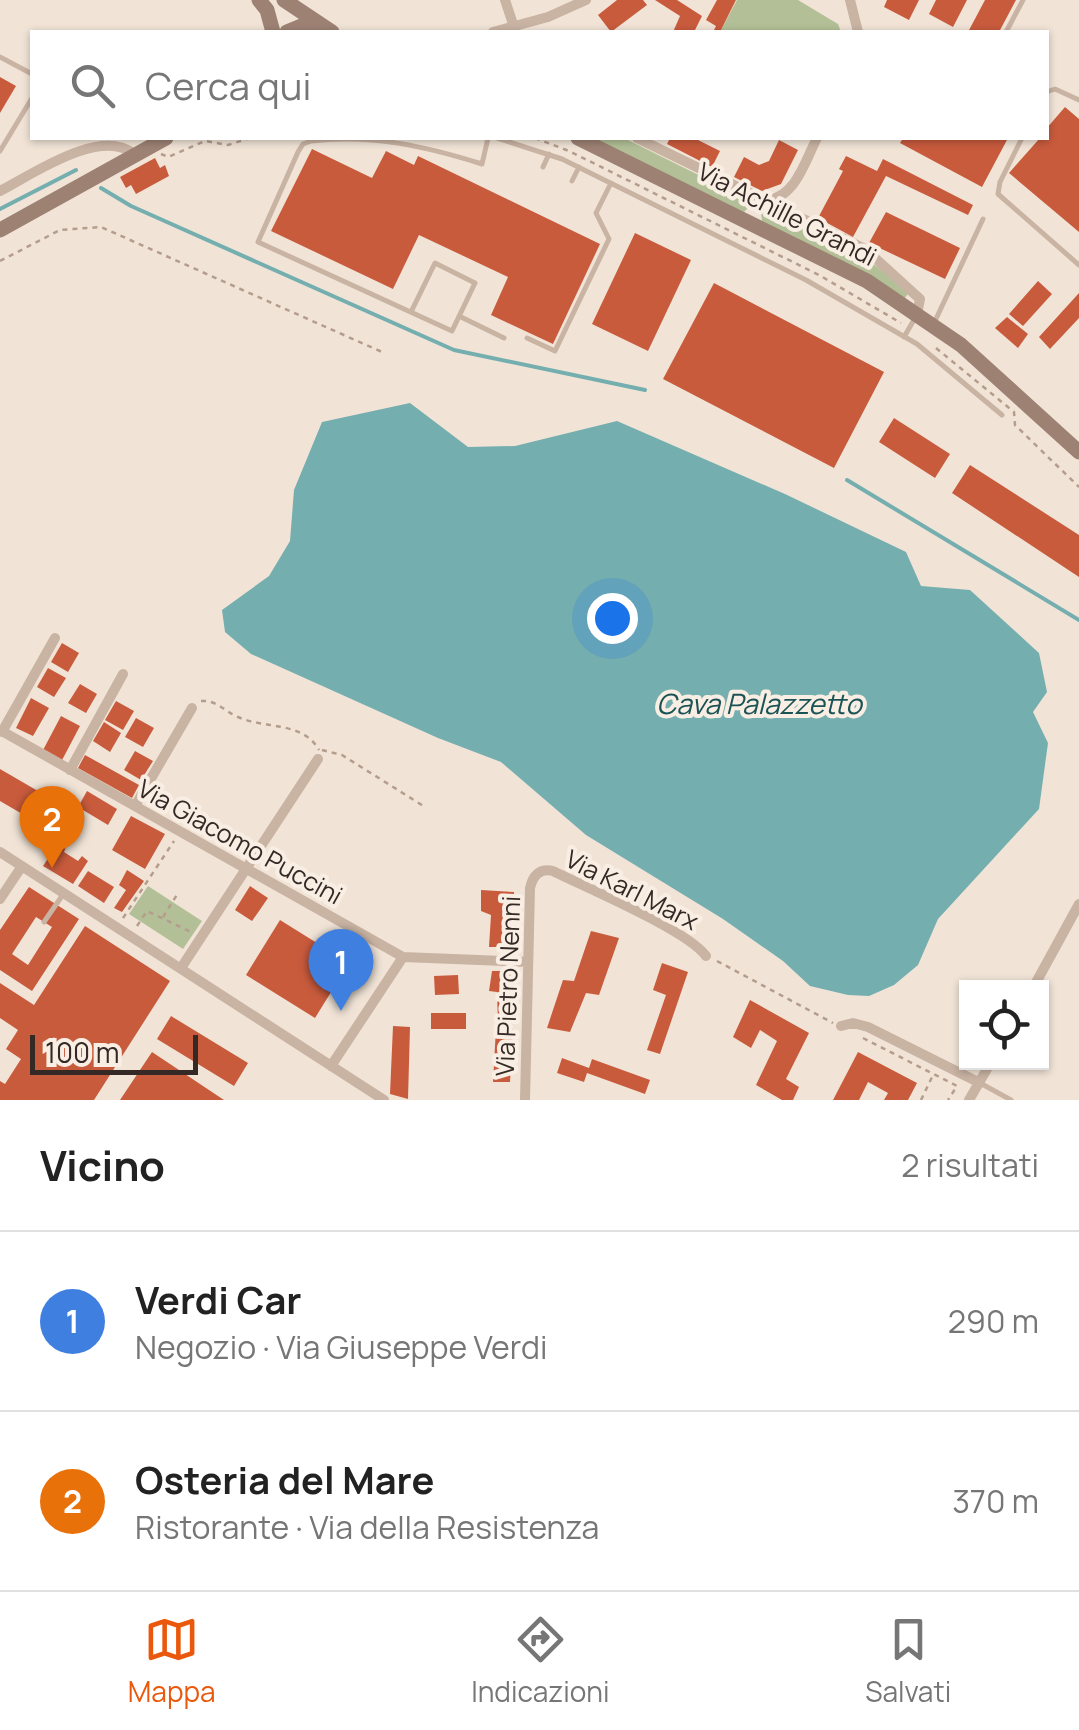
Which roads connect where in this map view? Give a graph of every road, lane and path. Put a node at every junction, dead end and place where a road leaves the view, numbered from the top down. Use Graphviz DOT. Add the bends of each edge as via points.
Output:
graph roads {
  1 [pos="259,0"];
  2 [pos="284,0"];
  3 [pos="505,0"];
  4 [pos="586,0"];
  5 [pos="850,0"];
  6 [pos="1023,0"];
  7 [pos="514,27"];
  8 [pos="272,30"];
  9 [pos="292,30"];
  10 [pos="324,30"];
  11 [pos="328,30"];
  12 [pos="501,30"];
  13 [pos="858,30"];
  14 [pos="1007,30"];
  15 [pos="0,57"];
  16 [pos="30,73"];
  17 [pos="1049,91"];
  18 [pos="1079,100"];
  19 [pos="30,101"];
  20 [pos="244,140"];
  21 [pos="385,140"];
  22 [pos="385,140"];
  23 [pos="488,140"];
  24 [pos="503,140"];
  25 [pos="582,140"];
  26 [pos="641,140"];
  27 [pos="815,140"];
  28 [pos="1021,140"];
  29 [pos="159,141"];
  30 [pos="106,142"];
  31 [pos="0,151"];
  32 [pos="134,154"];
  33 [pos="549,154"];
  34 [pos="542,167"];
  35 [pos="579,167"];
  36 [pos="572,180"];
  37 [pos="611,183"];
  38 [pos="793,186"];
  39 [pos="0,191"];
  40 [pos="762,199"];
  41 [pos="796,216"];
  42 [pos="984,220"];
  43 [pos="749,221"];
  44 [pos="0,230"];
  45 [pos="0,260"];
  46 [pos="1079,265"];
  47 [pos="411,312"];
  48 [pos="917,314"];
  49 [pos="459,316"];
  50 [pos="933,324"];
  51 [pos="904,337"];
  52 [pos="504,338"];
  53 [pos="527,338"];
  54 [pos="382,352"];
  55 [pos="1002,414"];
  56 [pos="1075,442"];
  57 [pos="55,638"];
  58 [pos="124,674"];
  59 [pos="192,708"];
  60 [pos="1,731"];
  61 [pos="318,755"];
  62 [pos="70,770"];
  63 [pos="135,806"];
  64 [pos="425,807"];
  65 [pos="180,832"];
  66 [pos="0,852"];
  67 [pos="22,866"];
  68 [pos="246,868"];
  69 [pos="536,875"];
  70 [pos="64,893"];
  71 [pos="178,893"];
  72 [pos="0,900"];
  73 [pos="1079,904"];
  74 [pos="162,918"];
  75 [pos="44,922"];
  76 [pos="116,927"];
  77 [pos="130,936"];
  78 [pos="201,936"];
  79 [pos="706,956"];
  80 [pos="403,958"];
  81 [pos="528,962"];
  82 [pos="180,968"];
  83 [pos="1037,980"];
  84 [pos="841,1026"];
  85 [pos="331,1066"];
  86 [pos="987,1070"];
  87 [pos="934,1074"];
  88 [pos="980,1082"];
  89 [pos="384,1100"];
  90 [pos="525,1100"];
  91 [pos="920,1100"];
  92 [pos="969,1100"];
  93 [pos="1011,1100"];
  1 -- 8 [label="main road"];
  2 -- 11 [label="main road"];
  3 -- 7 [label="street"];
  4 -- 7 [label="street"];
  5 -- 13 [label="street"];
  6 -- 14 [label="lane"];
  7 -- 12 [label="street"];
  9 -- 10 [label="main road"];
  15 -- 16 [label="lane"];
  17 -- 18 [label="lane"];
  19 -- 31 [label="lane"];
  20 -- 29 [label="path" via="206,141 168,156 160,154"];
  21 -- 23 [label="lane" via="482,164"];
  22 -- 47 [label="lane" via="303,144 258,242"];
  24 -- 33 [label="lane"];
  25 -- 43 [label="main road, Via Achille Grandi"];
  26 -- 40 [label="street, Via Achille Grandi"];
  27 -- 38 [label="street"];
  28 -- 46 [label="lane" via="998,194"];
  29 -- 32 [label="main road"];
  30 -- 32 [label="street"];
  30 -- 39 [label="street"];
  32 -- 44 [label="main road"];
  33 -- 34 [label="lane"];
  33 -- 35 [label="lane"];
  35 -- 36 [label="lane"];
  35 -- 37 [label="lane"];
  37 -- 51 [label="lane"];
  37 -- 53 [label="lane" via="596,213 609,239 554,351"];
  38 -- 40 [label="street" via="780,198"];
  38 -- 41 [label="street"];
  40 -- 41 [label="street, Via Achille Grandi"];
  40 -- 43 [label="street"];
  41 -- 48 [label="street, Via Achille Grandi" via="878,258 920,298"];
  42 -- 50 [label="lane"];
  43 -- 48 [label="main road, Via Achille Grandi" via="868,281"];
  45 -- 54 [label="path" via="60,230 100,227"];
  47 -- 49 [label="lane" via="452,331"];
  47 -- 49 [label="lane" via="435,263 475,282"];
  48 -- 50 [label="main road, Via Achille Grandi"];
  48 -- 51 [label="lane"];
  49 -- 52 [label="lane"];
  50 -- 56 [label="main road, Via Achille Grandi"];
  51 -- 55 [label="lane"];
  57 -- 60 [label="street"];
  58 -- 62 [label="street"];
  59 -- 61 [label="path" via="213,702 239,718 303,734"];
  59 -- 63 [label="street"];
  60 -- 62 [label="street, Via Giacomo Puccini"];
  61 -- 64 [label="path" via="328,749 342,755"];
  61 -- 68 [label="street"];
  62 -- 63 [label="street, Via Giacomo Puccini"];
  63 -- 65 [label="street, Via Giacomo Puccini"];
  65 -- 68 [label="street, Via Giacomo Puccini"];
  65 -- 76 [label="path"];
  66 -- 67 [label="street"];
  67 -- 70 [label="street"];
  67 -- 72 [label="street"];
  68 -- 78 [label="street"];
  68 -- 80 [label="street, Via Giacomo Puccini"];
  69 -- 79 [label="street, Via Karl Marx" via="553,871 659,924"];
  69 -- 81 [label="street, Via Pietro Nenni"];
  70 -- 75 [label="lane"];
  70 -- 76 [label="street"];
  71 -- 74 [label="path"];
  73 -- 83 [label="street"];
  74 -- 77 [label="path" via="148,911"];
  74 -- 78 [label="path"];
  76 -- 77 [label="street"];
  77 -- 82 [label="street"];
  78 -- 82 [label="street"];
  80 -- 81 [label="street, Via Giacomo Puccini"];
  80 -- 85 [label="street"];
  81 -- 90 [label="street, Via Pietro Nenni"];
  82 -- 85 [label="street"];
  84 -- 88 [label="street" via="868,1027"];
  85 -- 89 [label="street"];
  86 -- 88 [label="street"];
  87 -- 91 [label="path"];
  88 -- 92 [label="street"];
  88 -- 93 [label="lane"];
}
